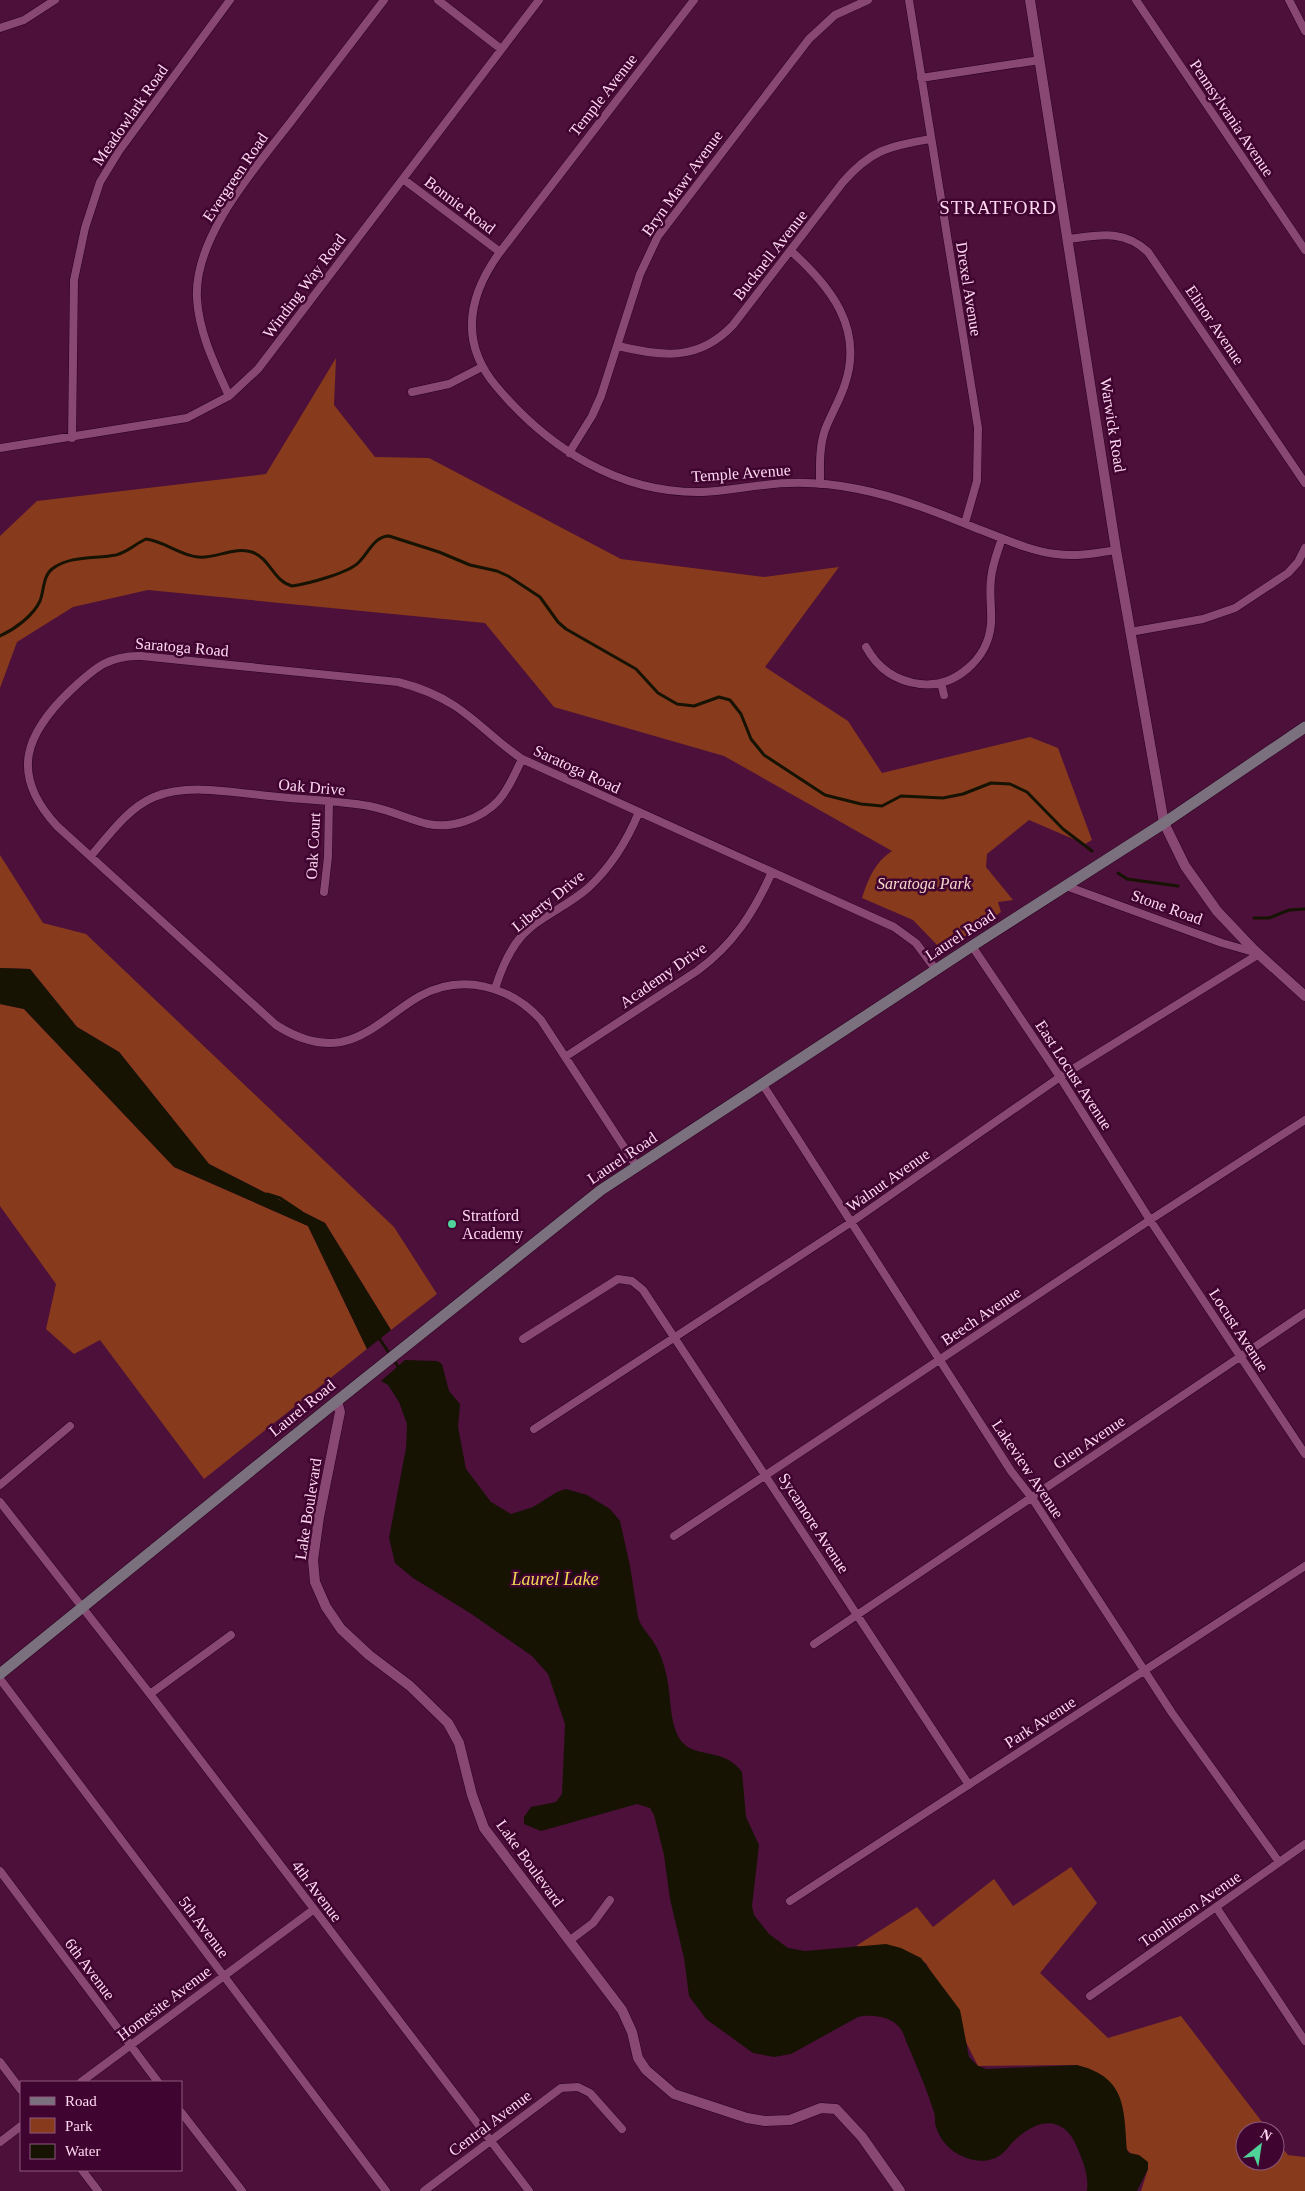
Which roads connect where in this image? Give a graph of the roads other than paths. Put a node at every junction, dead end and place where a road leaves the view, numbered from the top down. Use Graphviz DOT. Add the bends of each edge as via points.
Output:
graph roads {
  1 [pos="55,0"];
  2 [pos="230,0"];
  3 [pos="384,0"];
  4 [pos="438,0"];
  5 [pos="539,0"];
  6 [pos="694,0"];
  7 [pos="868,0"];
  8 [pos="908,0"];
  9 [pos="1030,0"];
  10 [pos="1136,0"];
  11 [pos="1289,0"];
  12 [pos="0,28"];
  13 [pos="1305,30"];
  14 [pos="501,49"];
  15 [pos="1040,60"];
  16 [pos="921,78"];
  17 [pos="930,138"];
  18 [pos="404,179"];
  19 [pos="1069,239"];
  20 [pos="1305,250"];
  21 [pos="791,251"];
  22 [pos="500,252"];
  23 [pos="618,346"];
  24 [pos="482,367"];
  25 [pos="412,392"];
  26 [pos="229,396"];
  27 [pos="72,438"];
  28 [pos="0,448"];
  29 [pos="569,453"];
  30 [pos="1305,483"];
  31 [pos="820,484"];
  32 [pos="965,523"];
  33 [pos="1002,538"];
  34 [pos="1305,548"];
  35 [pos="1116,550"];
  36 [pos="1130,632"];
  37 [pos="866,648"];
  38 [pos="941,683"];
  39 [pos="944,695"];
  40 [pos="1305,727"];
  41 [pos="522,759"];
  42 [pos="329,802"];
  43 [pos="639,812"];
  44 [pos="1164,823"];
  45 [pos="1178,852"];
  46 [pos="91,856"];
  47 [pos="772,872"];
  48 [pos="1066,886"];
  49 [pos="324,892"];
  50 [pos="972,946"];
  51 [pos="1259,954"];
  52 [pos="936,970"];
  53 [pos="495,989"];
  54 [pos="1305,996"];
  55 [pos="565,1057"];
  56 [pos="1060,1077"];
  57 [pos="763,1085"];
  58 [pos="1305,1120"];
  59 [pos="636,1166"];
  60 [pos="1150,1220"];
  61 [pos="850,1223"];
  62 [pos="1305,1313"];
  63 [pos="675,1337"];
  64 [pos="523,1339"];
  65 [pos="1240,1357"];
  66 [pos="940,1361"];
  67 [pos="337,1401"];
  68 [pos="70,1426"];
  69 [pos="534,1429"];
  70 [pos="1305,1454"];
  71 [pos="766,1475"];
  72 [pos="0,1485"];
  73 [pos="1032,1498"];
  74 [pos="0,1502"];
  75 [pos="674,1536"];
  76 [pos="1305,1566"];
  77 [pos="84,1608"];
  78 [pos="857,1614"];
  79 [pos="231,1635"];
  80 [pos="814,1644"];
  81 [pos="1143,1670"];
  82 [pos="0,1674"];
  83 [pos="0,1678"];
  84 [pos="150,1694"];
  85 [pos="969,1785"];
  86 [pos="1305,1844"];
  87 [pos="1279,1862"];
  88 [pos="0,1871"];
  89 [pos="610,1900"];
  90 [pos="790,1901"];
  91 [pos="1216,1907"];
  92 [pos="313,1910"];
  93 [pos="570,1941"];
  94 [pos="224,1976"];
  95 [pos="1090,1996"];
  96 [pos="1305,2042"];
  97 [pos="130,2046"];
  98 [pos="0,2062"];
  99 [pos="82,2081"];
  100 [pos="157,2081"];
  101 [pos="20,2089"];
  102 [pos="182,2113"];
  103 [pos="20,2127"];
  104 [pos="622,2129"];
  105 [pos="490,2140"];
  106 [pos="0,2142"];
  107 [pos="83,2171"];
  108 [pos="98,2191"];
  109 [pos="242,2191"];
  110 [pos="386,2191"];
  111 [pos="424,2191"];
  112 [pos="528,2191"];
  113 [pos="900,2191"];
  1 -- 12 [label="street" via="24,20"];
  2 -- 27 [label="street, Meadowlark Road" via="119,151 100,182 85,228 74,280"];
  3 -- 26 [label="street, Evergreen Road" via="224,212 208,244 196,298 212,359"];
  4 -- 14 [label="street"];
  5 -- 14 [label="street, Winding Way Road"];
  6 -- 22 [label="street, Temple Avenue"];
  7 -- 23 [label="street, Bryn Mawr Avenue" via="836,15 809,39 663,229 640,274"];
  8 -- 16 [label="street, Drexel Avenue"];
  9 -- 15 [label="street, Warwick Road"];
  10 -- 20 [label="street, Pennsylvania Avenue"];
  11 -- 13 [label="street"];
  14 -- 18 [label="street, Winding Way Road"];
  15 -- 16 [label="street"];
  15 -- 19 [label="street, Warwick Road"];
  16 -- 17 [label="street, Drexel Avenue"];
  17 -- 21 [label="street, Bucknell Avenue" via="885,148 859,164"];
  17 -- 32 [label="street, Drexel Avenue" via="978,428 977,481"];
  18 -- 22 [label="street, Bonnie Road"];
  18 -- 26 [label="street, Winding Way Road" via="258,369"];
  19 -- 30 [label="street, Elinor Avenue" via="1118,235 1134,241 1148,252"];
  19 -- 35 [label="street, Warwick Road"];
  21 -- 23 [label="street, Bucknell Avenue" via="733,325 707,345 673,355 650,354"];
  21 -- 31 [label="street" via="834,297 848,336 848,372 823,437"];
  22 -- 24 [label="street, Temple Avenue" via="480,283 472,310 472,339"];
  23 -- 29 [label="street, Bryn Mawr Avenue" via="596,408"];
  24 -- 25 [label="street" via="449,384"];
  24 -- 29 [label="street, Temple Avenue" via="520,413"];
  26 -- 27 [label="street, Winding Way Road" via="187,418"];
  27 -- 28 [label="street, Winding Way Road"];
  29 -- 31 [label="street, Temple Avenue" via="593,467 626,479 671,490 704,492 766,484"];
  31 -- 32 [label="street, Temple Avenue" via="882,495"];
  32 -- 33 [label="street, Temple Avenue"];
  33 -- 35 [label="street, Temple Avenue" via="1057,555"];
  33 -- 38 [label="street" via="991,578 991,625 987,644 969,667"];
  34 -- 36 [label="street" via="1288,573 1236,608 1203,619"];
  35 -- 36 [label="street, Warwick Road"];
  36 -- 44 [label="street, Warwick Road"];
  37 -- 38 [label="street" via="876,664 892,676 915,684"];
  38 -- 39 [label="street"];
  40 -- 44 [label="main road, Laurel Road"];
  41 -- 42 [label="street, Oak Drive" via="497,802 483,813 460,822 436,825 378,808"];
  41 -- 43 [label="street, Saratoga Road"];
  41 -- 46 [label="street, Saratoga Road" via="454,705 398,682 141,656 116,658 89,673 51,711 33,738 28,754 30,779 38,802 57,826"];
  42 -- 46 [label="street, Oak Drive" via="198,790 171,792 138,806"];
  42 -- 49 [label="street, Oak Court"];
  43 -- 47 [label="street, Saratoga Road"];
  43 -- 53 [label="street, Liberty Drive" via="620,850 594,882 530,928 516,942"];
  44 -- 45 [label="street, Warwick Road"];
  44 -- 48 [label="main road, Laurel Road"];
  45 -- 51 [label="street, Stone Road" via="1217,911"];
  46 -- 53 [label="street, Saratoga Road" via="268,1018 304,1039 332,1043 354,1038 434,990 466,986"];
  47 -- 52 [label="street, Saratoga Road" via="894,927 916,943"];
  47 -- 55 [label="street, Academy Drive" via="744,925 717,955"];
  48 -- 50 [label="main road, Laurel Road"];
  48 -- 51 [label="street, Stone Road"];
  50 -- 52 [label="main road, Laurel Road"];
  50 -- 56 [label="street, East Locust Avenue"];
  51 -- 54 [label="street, Stone Road"];
  51 -- 56 [label="street, Walnut Avenue"];
  52 -- 57 [label="main road, Laurel Road"];
  53 -- 55 [label="street, Saratoga Road" via="515,998 534,1013"];
  55 -- 59 [label="street, Saratoga Road"];
  56 -- 60 [label="street, East Locust Avenue"];
  56 -- 61 [label="street, Walnut Avenue"];
  57 -- 59 [label="main road, Laurel Road"];
  57 -- 61 [label="street, Lakeview Avenue"];
  58 -- 60 [label="street, Beech Avenue"];
  59 -- 67 [label="main road, Laurel Road"];
  60 -- 65 [label="street, Locust Avenue"];
  60 -- 66 [label="street, Beech Avenue"];
  61 -- 63 [label="street, Walnut Avenue"];
  61 -- 66 [label="street, Lakeview Avenue"];
  62 -- 65 [label="street, Glen Avenue"];
  63 -- 64 [label="street, Sycamore Avenue" via="643,1290 632,1280 618,1279"];
  63 -- 69 [label="street, Walnut Avenue"];
  63 -- 71 [label="street, Sycamore Avenue"];
  65 -- 70 [label="street, Locust Avenue"];
  65 -- 73 [label="street, Glen Avenue"];
  66 -- 71 [label="street, Beech Avenue"];
  66 -- 73 [label="street, Lakeview Avenue"];
  67 -- 77 [label="main road, Laurel Road"];
  67 -- 93 [label="street, Lake Boulevard" via="340,1412 313,1560 315,1582 341,1629 410,1686 448,1723 459,1743 484,1828"];
  68 -- 72 [label="street"];
  71 -- 75 [label="street, Beech Avenue"];
  71 -- 78 [label="street, Sycamore Avenue"];
  73 -- 78 [label="street, Glen Avenue"];
  73 -- 81 [label="street, Lakeview Avenue"];
  74 -- 77 [label="street, 4th Avenue"];
  76 -- 81 [label="street, Park Avenue"];
  77 -- 82 [label="main road, Laurel Road"];
  77 -- 84 [label="street, 4th Avenue"];
  78 -- 80 [label="street, Glen Avenue"];
  78 -- 85 [label="street, Sycamore Avenue"];
  79 -- 84 [label="street"];
  81 -- 85 [label="street, Park Avenue"];
  81 -- 87 [label="street, Lakeview Avenue"];
  83 -- 94 [label="street, 5th Avenue"];
  84 -- 92 [label="street, 4th Avenue"];
  85 -- 90 [label="street, Park Avenue"];
  86 -- 87 [label="street, Tomlinson Avenue"];
  87 -- 91 [label="street, Tomlinson Avenue"];
  88 -- 97 [label="street, 6th Avenue"];
  89 -- 93 [label="street" via="593,1922"];
  91 -- 95 [label="street, Tomlinson Avenue"];
  91 -- 96 [label="street"];
  92 -- 94 [label="street, Homesite Avenue"];
  92 -- 105 [label="street, 4th Avenue"];
  93 -- 113 [label="street, Lake Boulevard" via="622,2010 632,2032 638,2058 667,2089 706,2105 765,2121 790,2120 822,2108 836,2109 862,2137"];
  94 -- 97 [label="street, Homesite Avenue"];
  94 -- 110 [label="street, 5th Avenue"];
  97 -- 99 [label="street, Homesite Avenue"];
  97 -- 100 [label="street, 6th Avenue"];
  98 -- 101 [label="street"];
  102 -- 109 [label="street"];
  103 -- 106 [label="street"];
  104 -- 105 [label="street, Central Avenue" via="590,2093 578,2087 561,2088"];
  105 -- 111 [label="street, Central Avenue"];
  105 -- 112 [label="street, 4th Avenue"];
  107 -- 108 [label="street"];
}
